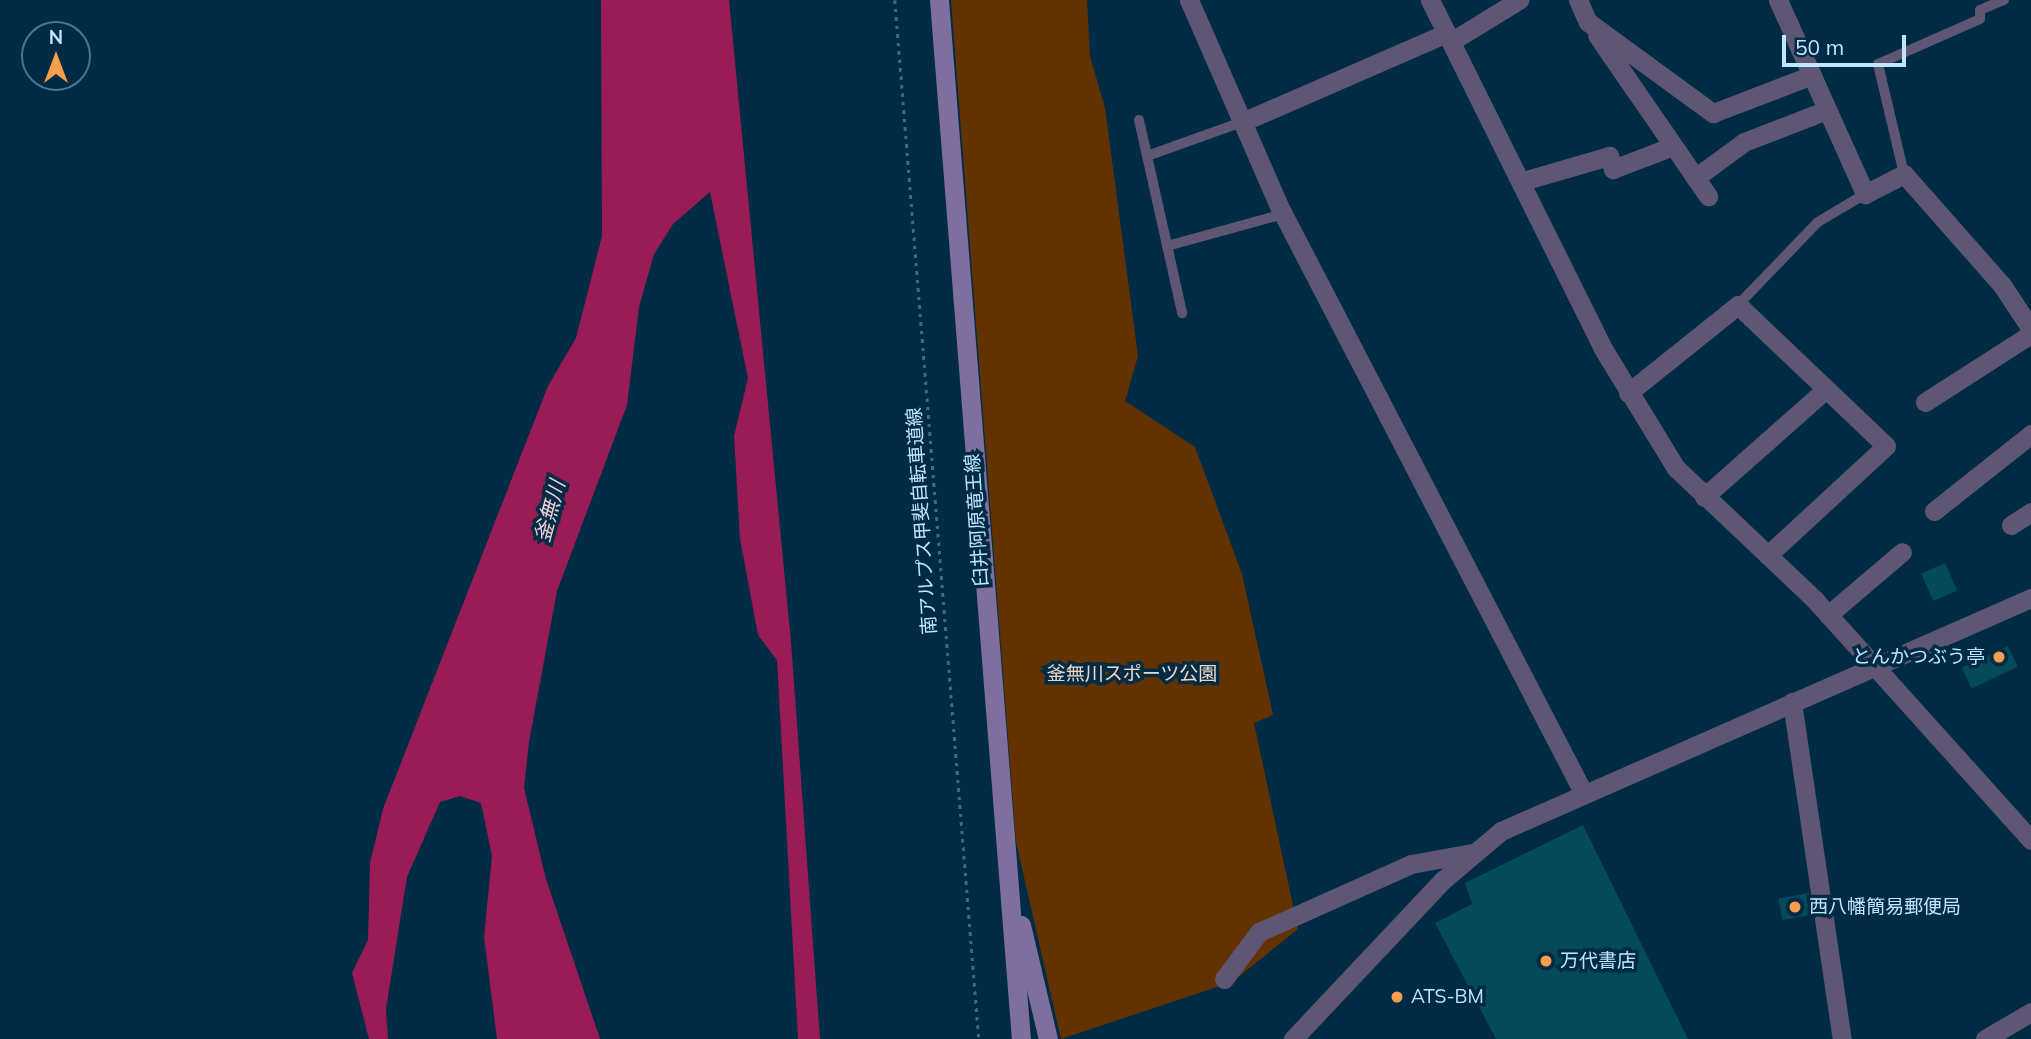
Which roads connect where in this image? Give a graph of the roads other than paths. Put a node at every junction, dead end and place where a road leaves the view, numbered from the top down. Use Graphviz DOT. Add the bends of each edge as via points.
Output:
graph roads {
  1 [pos="939,0"];
  2 [pos="1189,0"];
  3 [pos="1430,0"];
  4 [pos="1520,0"];
  5 [pos="1578,0"];
  6 [pos="1777,0"];
  7 [pos="2004,0"];
  8 [pos="1588,22"];
  9 [pos="1450,37"];
  10 [pos="1812,75"];
  11 [pos="1827,110"];
  12 [pos="1139,120"];
  13 [pos="1242,122"];
  14 [pos="1673,146"];
  15 [pos="1147,156"];
  16 [pos="1904,174"];
  17 [pos="1695,178"];
  18 [pos="1523,181"];
  19 [pos="1866,194"];
  20 [pos="1708,197"];
  21 [pos="1283,214"];
  22 [pos="1167,246"];
  23 [pos="1738,305"];
  24 [pos="1182,313"];
  25 [pos="2031,332"];
  26 [pos="1826,388"];
  27 [pos="1629,393"];
  28 [pos="1925,402"];
  29 [pos="2031,434"];
  30 [pos="1704,497"];
  31 [pos="1934,511"];
  32 [pos="2031,512"];
  33 [pos="2011,525"];
  34 [pos="1902,552"];
  35 [pos="1768,555"];
  36 [pos="2031,598"];
  37 [pos="1828,615"];
  38 [pos="1874,664"];
  39 [pos="1792,702"];
  40 [pos="1583,792"];
  41 [pos="2031,840"];
  42 [pos="1472,853"];
  43 [pos="1009,883"];
  44 [pos="1224,979"];
  45 [pos="2031,1012"];
  46 [pos="1021,1039"];
  47 [pos="1048,1039"];
  48 [pos="1293,1039"];
  49 [pos="1842,1039"];
  50 [pos="1985,1039"];
  1 -- 43 [label="main road, 臼井阿原竜王線"];
  2 -- 13 [label="street"];
  3 -- 9 [label="street"];
  4 -- 9 [label="street"];
  5 -- 8 [label="street"];
  6 -- 10 [label="street"];
  7 -- 16 [label="lane" via="1980,10 1980,19 1878,64"];
  8 -- 10 [label="street" via="1713,113"];
  8 -- 14 [label="street"];
  9 -- 13 [label="street"];
  9 -- 18 [label="street"];
  10 -- 11 [label="street"];
  11 -- 17 [label="street" via="1744,142"];
  11 -- 19 [label="street"];
  12 -- 15 [label="lane"];
  13 -- 15 [label="lane"];
  13 -- 21 [label="street"];
  14 -- 17 [label="street"];
  14 -- 18 [label="street" via="1613,169 1609,156"];
  15 -- 22 [label="lane"];
  16 -- 19 [label="street"];
  16 -- 25 [label="street" via="1994,274"];
  17 -- 20 [label="street"];
  18 -- 27 [label="street"];
  19 -- 23 [label="lane" via="1818,222"];
  21 -- 22 [label="lane"];
  21 -- 40 [label="street"];
  22 -- 24 [label="lane"];
  23 -- 26 [label="street"];
  23 -- 27 [label="street"];
  25 -- 28 [label="street"];
  26 -- 30 [label="street"];
  26 -- 35 [label="street" via="1886,446"];
  27 -- 30 [label="street" via="1676,468"];
  29 -- 31 [label="street"];
  30 -- 35 [label="street"];
  32 -- 33 [label="street"];
  34 -- 37 [label="street"];
  35 -- 37 [label="street"];
  36 -- 38 [label="street"];
  37 -- 38 [label="street"];
  38 -- 39 [label="street"];
  38 -- 41 [label="street"];
  39 -- 40 [label="street"];
  39 -- 49 [label="street"];
  40 -- 42 [label="street" via="1501,831"];
  42 -- 44 [label="street" via="1411,864 1259,932"];
  42 -- 48 [label="street"];
  43 -- 46 [label="main road, 臼井阿原竜王線"];
  43 -- 47 [label="main road"];
  45 -- 50 [label="street"];
}
